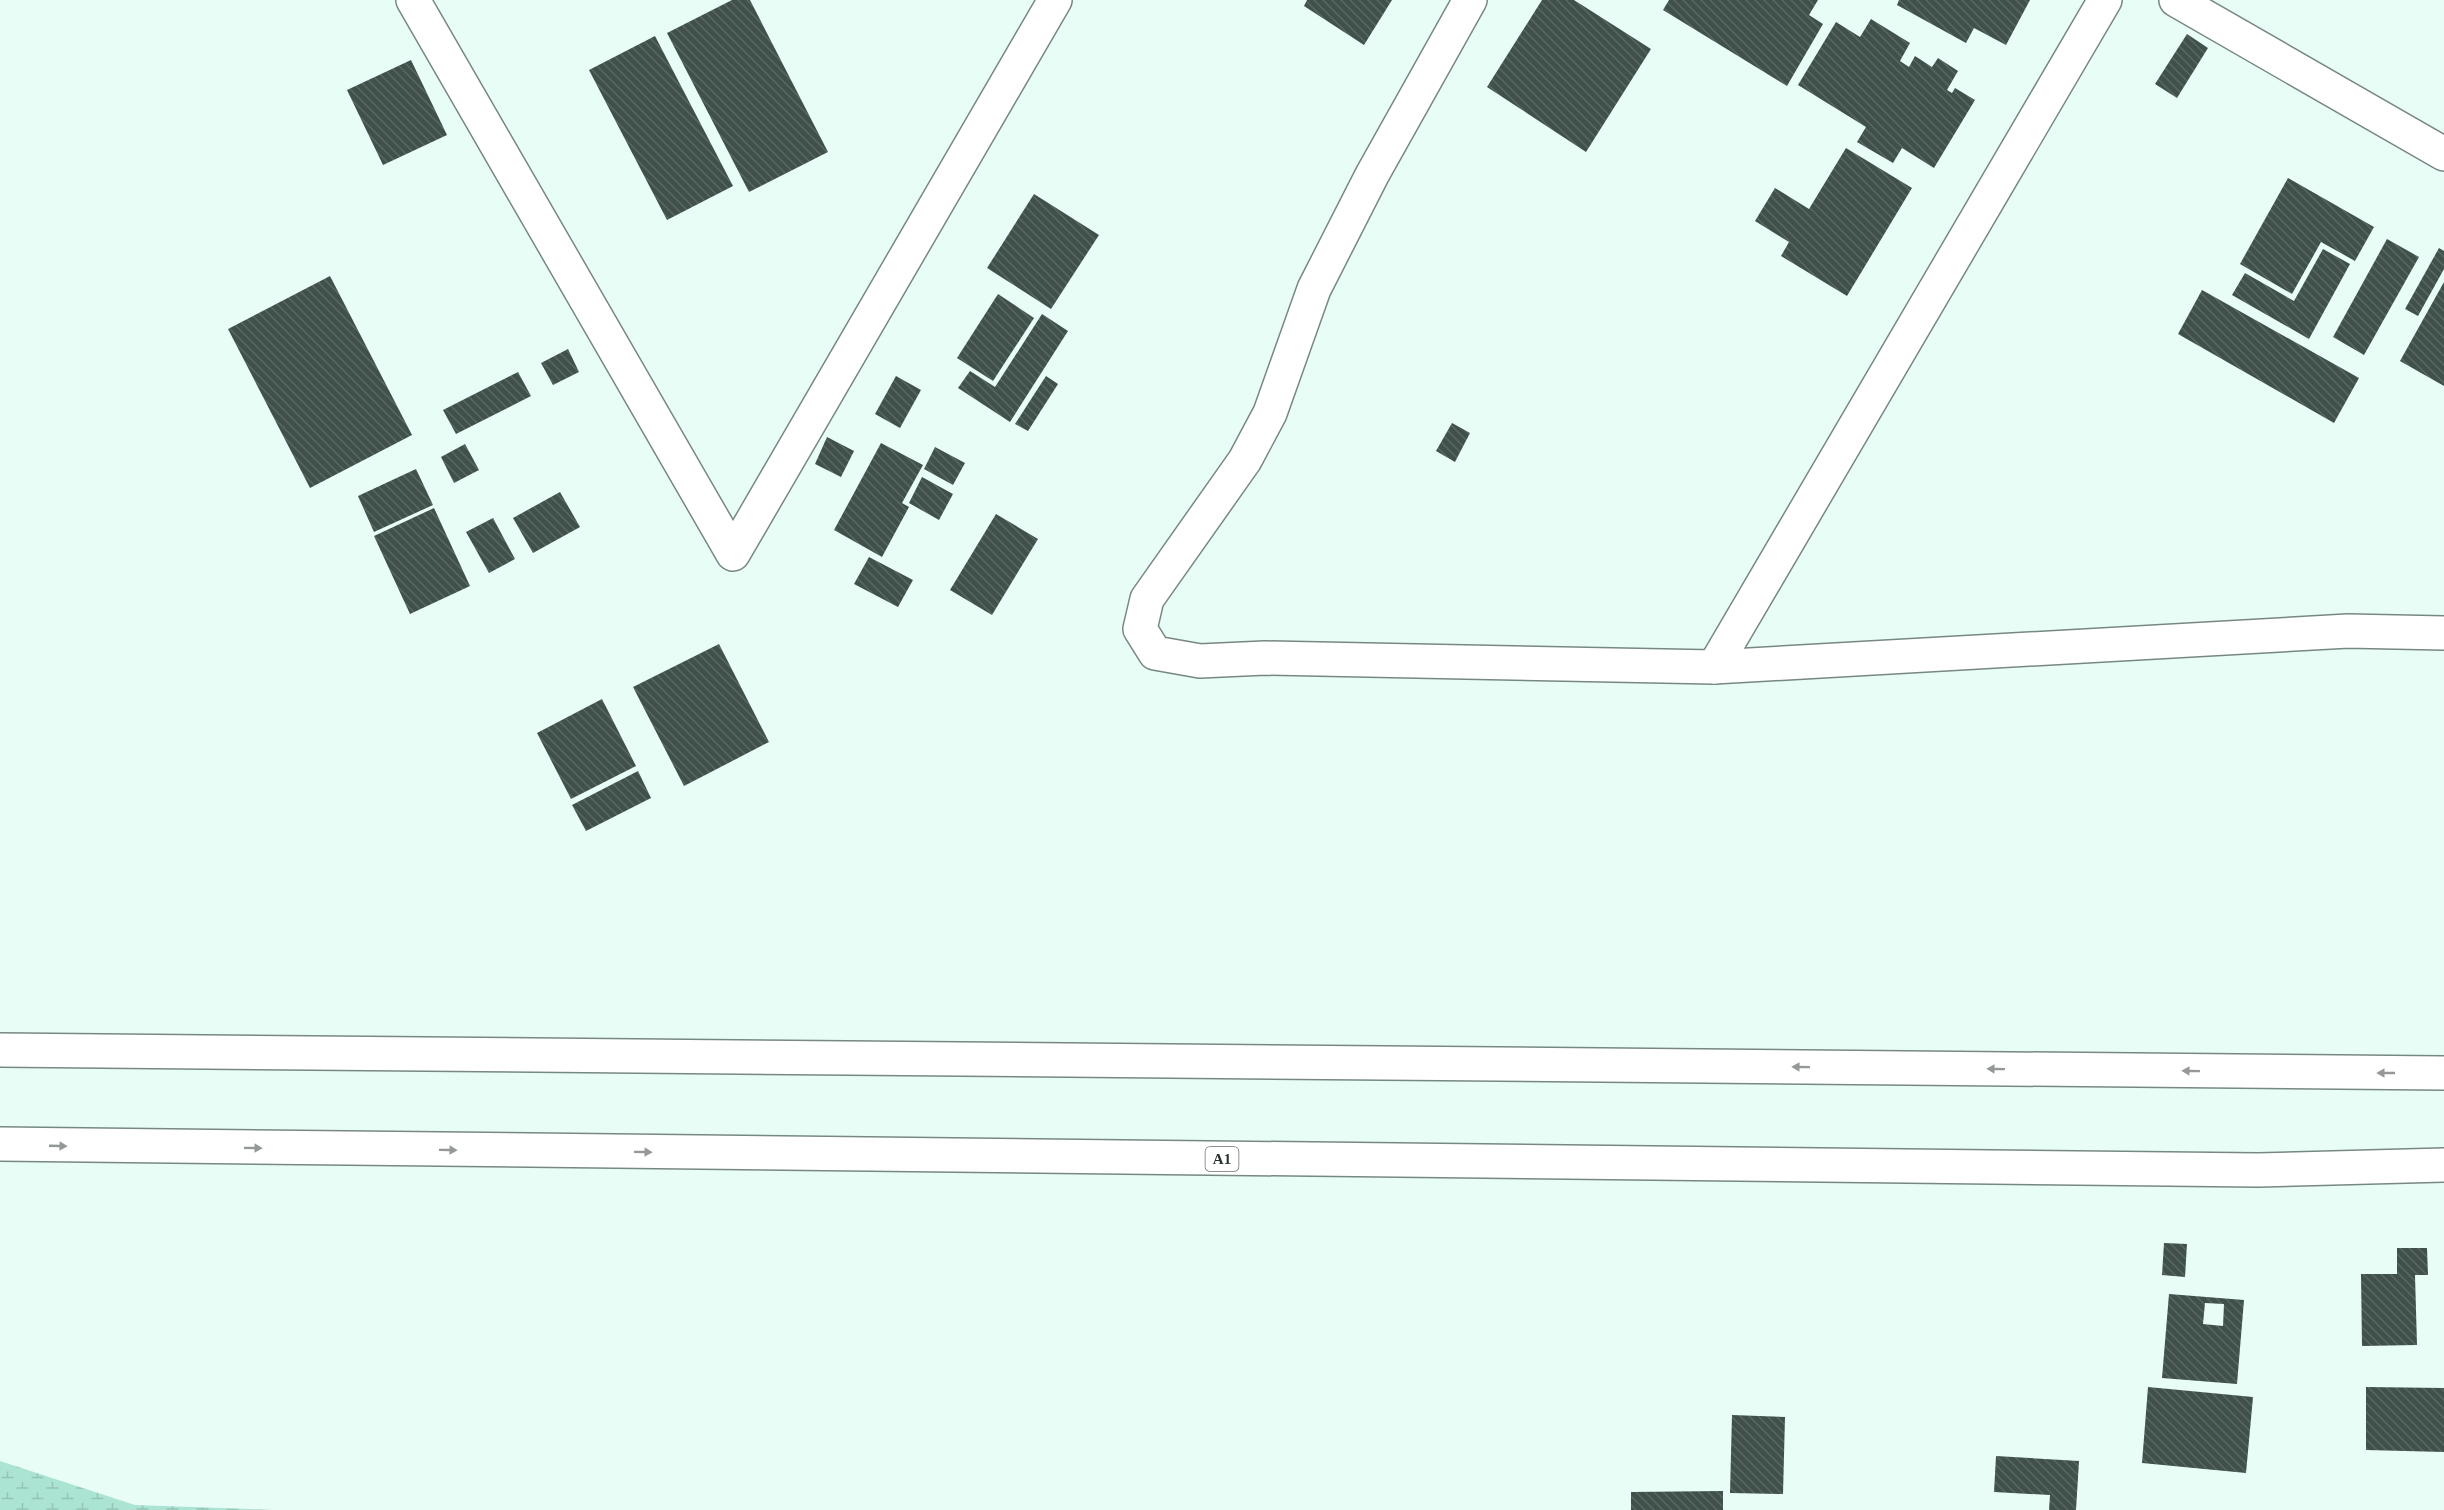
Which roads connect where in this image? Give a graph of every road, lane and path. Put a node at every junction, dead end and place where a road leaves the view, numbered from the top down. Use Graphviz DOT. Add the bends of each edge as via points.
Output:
graph roads {
  1 [pos="413,0"];
  2 [pos="1054,0"];
  3 [pos="1470,0"];
  4 [pos="2105,0"];
  5 [pos="2176,0"];
  6 [pos="2444,154"];
  7 [pos="2444,633"];
  8 [pos="1714,667"];
  9 [pos="0,1050"];
  10 [pos="2444,1073"];
  11 [pos="0,1144"];
  12 [pos="2444,1165"];
  1 -- 2 [label="main road" via="733,554"];
  3 -- 8 [label="main road" via="1372,175 1314,289 1270,413 1245,460 1147,598 1140,629 1155,653 1200,661 1264,658"];
  4 -- 8 [label="main road"];
  5 -- 6 [label="main road"];
  7 -- 8 [label="main road" via="2348,632"];
  10 -- 9 [label="main road, one-way"];
  11 -- 12 [label="main road, A1, one-way" via="2234,1169"];
}
